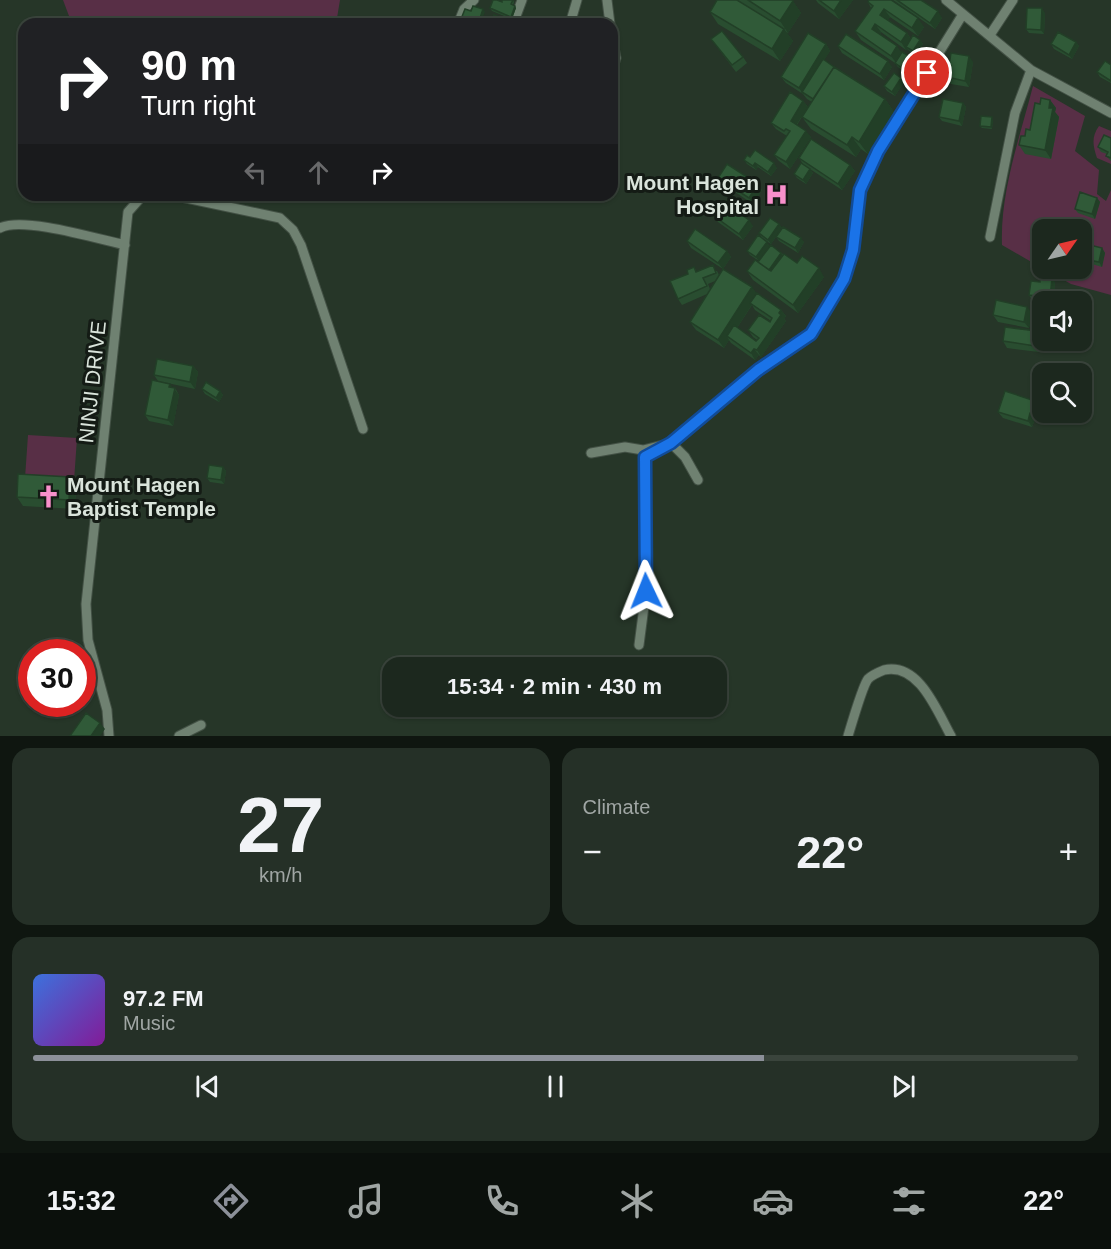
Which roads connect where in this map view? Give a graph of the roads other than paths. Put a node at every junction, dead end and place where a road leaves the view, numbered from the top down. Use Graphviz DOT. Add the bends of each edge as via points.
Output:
graph roads {
  1 [pos="474,0"];
  2 [pos="522,0"];
  3 [pos="577,0"];
  4 [pos="607,0"];
  5 [pos="946,0"];
  6 [pos="1012,0"];
  7 [pos="963,14"];
  8 [pos="461,18"];
  9 [pos="515,18"];
  10 [pos="572,18"];
  11 [pos="609,18"];
  12 [pos="990,35"];
  13 [pos="1031,70"];
  14 [pos="1111,113"];
  15 [pos="137,201"];
  16 [pos="200,201"];
  17 [pos="0,228"];
  18 [pos="990,237"];
  19 [pos="124,245"];
  20 [pos="363,429"];
  21 [pos="671,443"];
  22 [pos="591,453"];
  23 [pos="698,480"];
  24 [pos="639,645"];
  25 [pos="201,725"];
  26 [pos="109,736"];
  27 [pos="179,736"];
  28 [pos="848,736"];
  29 [pos="951,736"];
  1 -- 8 [label="street"];
  2 -- 9 [label="street"];
  3 -- 10 [label="street"];
  4 -- 11 [label="street"];
  5 -- 7 [label="street"];
  6 -- 12 [label="street"];
  7 -- 12 [label="street"];
  7 -- 21 [label="street" via="878,151 860,190 853,250 844,279 811,334 758,370"];
  12 -- 13 [label="street"];
  13 -- 14 [label="street"];
  13 -- 18 [label="street" via="1015,113"];
  15 -- 19 [label="street, NINJI DRIVE" via="128,212"];
  16 -- 20 [label="street" via="280,218 293,230"];
  17 -- 19 [label="street" via="25,224"];
  19 -- 26 [label="street, NINJI DRIVE" via="86,604 88,640 107,710"];
  21 -- 22 [label="street" via="643,450 625,447"];
  21 -- 23 [label="street" via="685,457"];
  21 -- 24 [label="street" via="645,457 646,591"];
  25 -- 27 [label="street"];
  28 -- 29 [label="street" via="868,680 895,668 910,674 926,691"];
}
